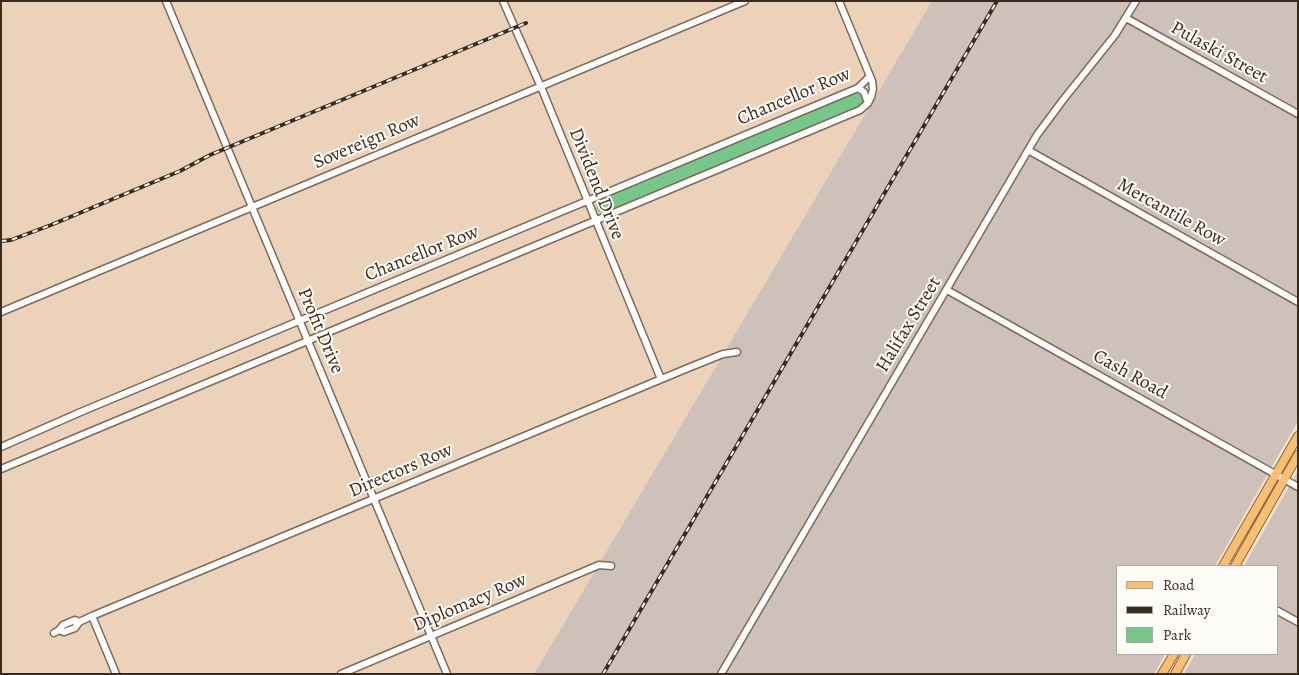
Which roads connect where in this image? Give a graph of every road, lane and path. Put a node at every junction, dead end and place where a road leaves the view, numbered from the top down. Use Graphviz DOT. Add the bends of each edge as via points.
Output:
graph roads {
  1 [pos="166,1"];
  2 [pos="503,1"];
  3 [pos="745,1"];
  4 [pos="839,1"];
  5 [pos="1136,1"];
  6 [pos="1126,18"];
  7 [pos="869,77"];
  8 [pos="540,87"];
  9 [pos="858,88"];
  10 [pos="868,103"];
  11 [pos="1298,114"];
  12 [pos="1028,150"];
  13 [pos="587,202"];
  14 [pos="252,207"];
  15 [pos="595,220"];
  16 [pos="947,290"];
  17 [pos="1298,302"];
  18 [pos="1,312"];
  19 [pos="300,321"];
  20 [pos="308,341"];
  21 [pos="737,352"];
  22 [pos="661,379"];
  23 [pos="1298,436"];
  24 [pos="1,447"];
  25 [pos="1298,456"];
  26 [pos="1,469"];
  27 [pos="1276,474"];
  28 [pos="1284,479"];
  29 [pos="1298,487"];
  30 [pos="374,499"];
  31 [pos="1244,530"];
  32 [pos="1253,534"];
  33 [pos="1233,549"];
  34 [pos="1242,554"];
  35 [pos="1224,565"];
  36 [pos="1236,565"];
  37 [pos="611,566"];
  38 [pos="1279,612"];
  39 [pos="92,616"];
  40 [pos="1298,622"];
  41 [pos="57,632"];
  42 [pos="431,636"];
  43 [pos="1173,655"];
  44 [pos="1183,655"];
  45 [pos="116,674"];
  46 [pos="341,674"];
  47 [pos="447,674"];
  48 [pos="721,674"];
  49 [pos="1162,674"];
  50 [pos="1174,674"];
  1 -- 14 [label="street, Profit Drive"];
  2 -- 8 [label="street, Dividend Drive"];
  3 -- 8 [label="street, Sovereign Row"];
  4 -- 7 [label="street"];
  5 -- 6 [label="street, Halifax Street"];
  6 -- 11 [label="street, Pulaski Street"];
  6 -- 12 [label="street, Halifax Street"];
  7 -- 9 [label="street, Chancellor Row"];
  7 -- 10 [label="street, Chancellor Row" via="873,89"];
  8 -- 13 [label="street, Dividend Drive"];
  8 -- 14 [label="street, Sovereign Row"];
  9 -- 10 [label="street" via="864,92"];
  9 -- 13 [label="street, Chancellor Row"];
  10 -- 15 [label="street, Chancellor Row" via="860,110"];
  12 -- 16 [label="street, Halifax Street"];
  12 -- 17 [label="street, Mercantile Row"];
  13 -- 15 [label="street, Dividend Drive"];
  13 -- 19 [label="street, Chancellor Row"];
  14 -- 18 [label="street, Sovereign Row"];
  14 -- 19 [label="street, Profit Drive"];
  15 -- 20 [label="street, Chancellor Row"];
  15 -- 22 [label="street, Dividend Drive"];
  16 -- 27 [label="street, Cash Road"];
  16 -- 48 [label="street, Halifax Street"];
  19 -- 20 [label="street, Profit Drive"];
  19 -- 24 [label="street, Chancellor Row"];
  20 -- 26 [label="street, Chancellor Row"];
  20 -- 30 [label="street, Profit Drive"];
  21 -- 22 [label="street, Directors Row" via="723,354"];
  22 -- 30 [label="street, Directors Row"];
  23 -- 27 [label="main road"];
  25 -- 28 [label="main road"];
  27 -- 28 [label="street, Cash Road"];
  27 -- 31 [label="main road"];
  28 -- 29 [label="street, Cash Road"];
  28 -- 32 [label="main road"];
  30 -- 39 [label="street, Directors Row"];
  30 -- 42 [label="street, Profit Drive"];
  31 -- 32 [label="main road"];
  31 -- 33 [label="main road"];
  32 -- 34 [label="main road"];
  33 -- 34 [label="main road"];
  33 -- 35 [label="main road"];
  34 -- 36 [label="main road"];
  37 -- 42 [label="street, Diplomacy Row" via="599,565"];
  38 -- 40 [label="street"];
  39 -- 41 [label="street, Directors Row" via="79,622 75,628"];
  39 -- 45 [label="street"];
  42 -- 46 [label="street, Diplomacy Row"];
  42 -- 47 [label="street, Profit Drive"];
  43 -- 49 [label="main road"];
  44 -- 50 [label="main road"];
}
